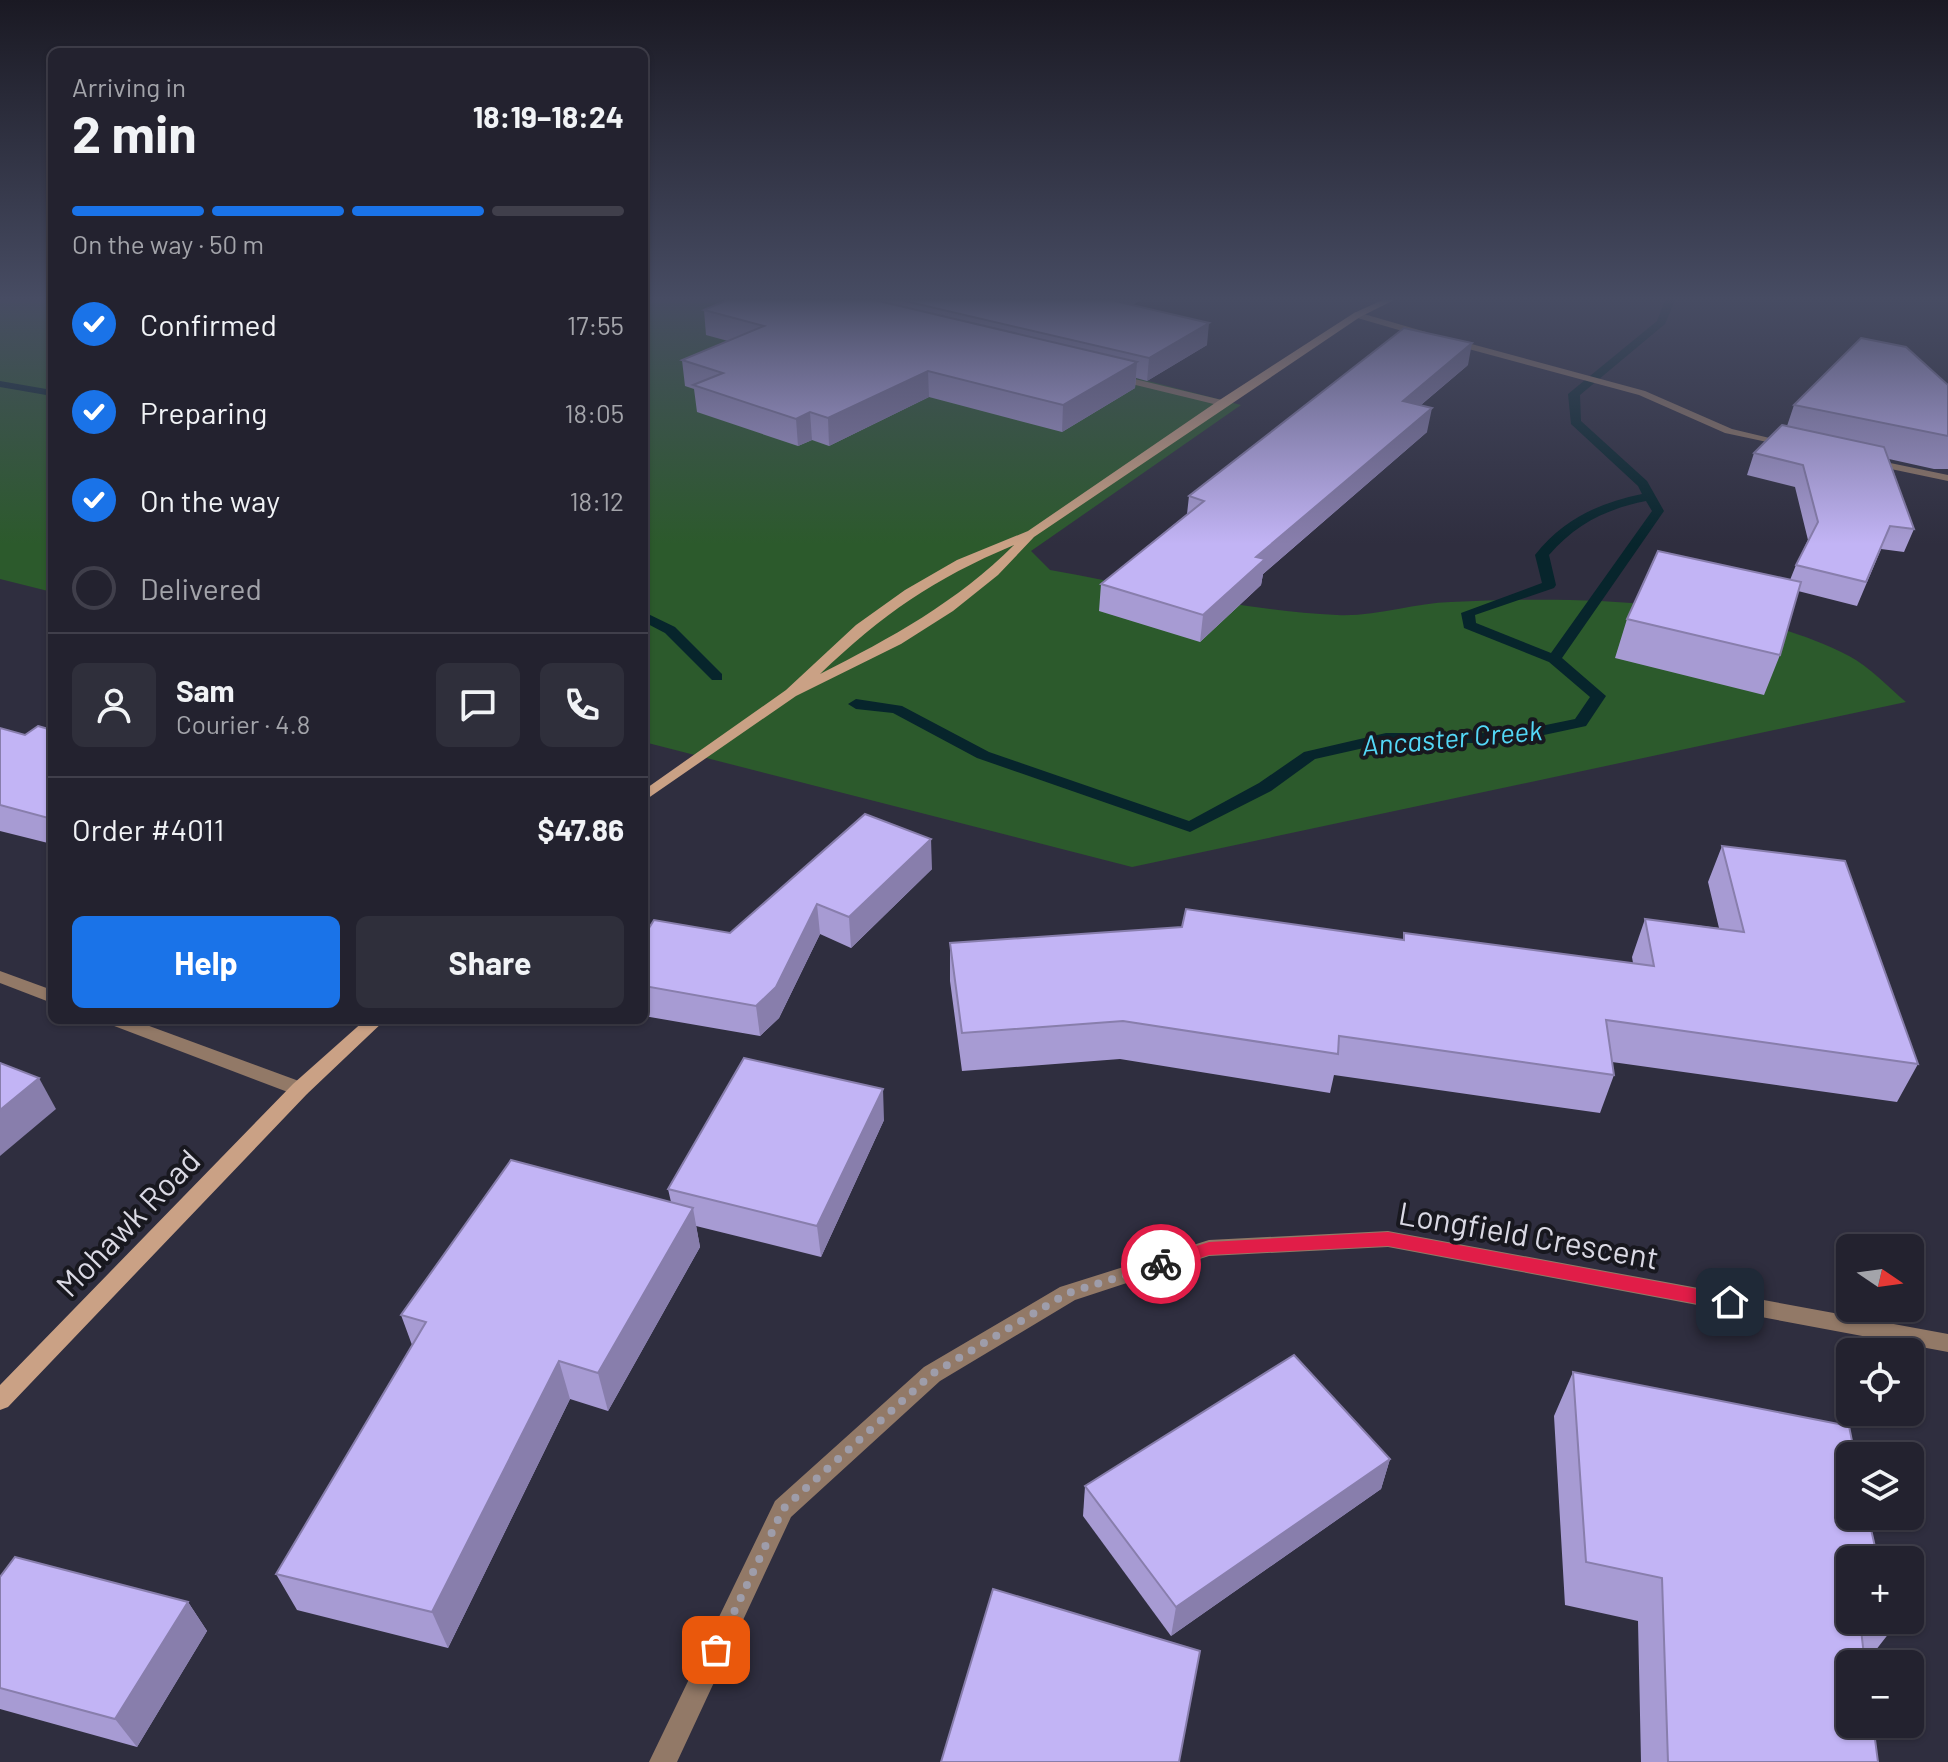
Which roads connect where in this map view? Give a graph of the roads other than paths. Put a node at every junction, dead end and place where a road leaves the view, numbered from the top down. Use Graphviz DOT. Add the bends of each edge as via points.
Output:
graph roads {
  1 [pos="1127,380"];
  2 [pos="1257,380"];
  3 [pos="1594,380"];
  4 [pos="1222,403"];
  5 [pos="1802,447"];
  6 [pos="1860,459"];
  7 [pos="1948,478"];
  8 [pos="1032,533"];
  9 [pos="791,693"];
  10 [pos="648,794"];
  11 [pos="0,977"];
  12 [pos="48,995"];
  13 [pos="126,1024"];
  14 [pos="372,1024"];
  15 [pos="300,1089"];
  16 [pos="1948,1343"];
  17 [pos="0,1400"];
  18 [pos="663,1762"];
  1 -- 4 [label="street"];
  2 -- 4 [label="main road"];
  3 -- 5 [label="street" via="1642,393 1729,431"];
  4 -- 8 [label="main road"];
  6 -- 7 [label="street"];
  8 -- 9 [label="main road" via="949,608"];
  8 -- 9 [label="main road" via="961,563 909,593 861,628"];
  9 -- 10 [label="main road"];
  11 -- 12 [label="street"];
  13 -- 15 [label="street"];
  14 -- 15 [label="main road, Mohawk Road"];
  15 -- 17 [label="main road, Mohawk Road"];
  16 -- 18 [label="street, Longfield Crescent" via="1388,1239 1209,1248 1068,1293 932,1374 783,1509"];
}
